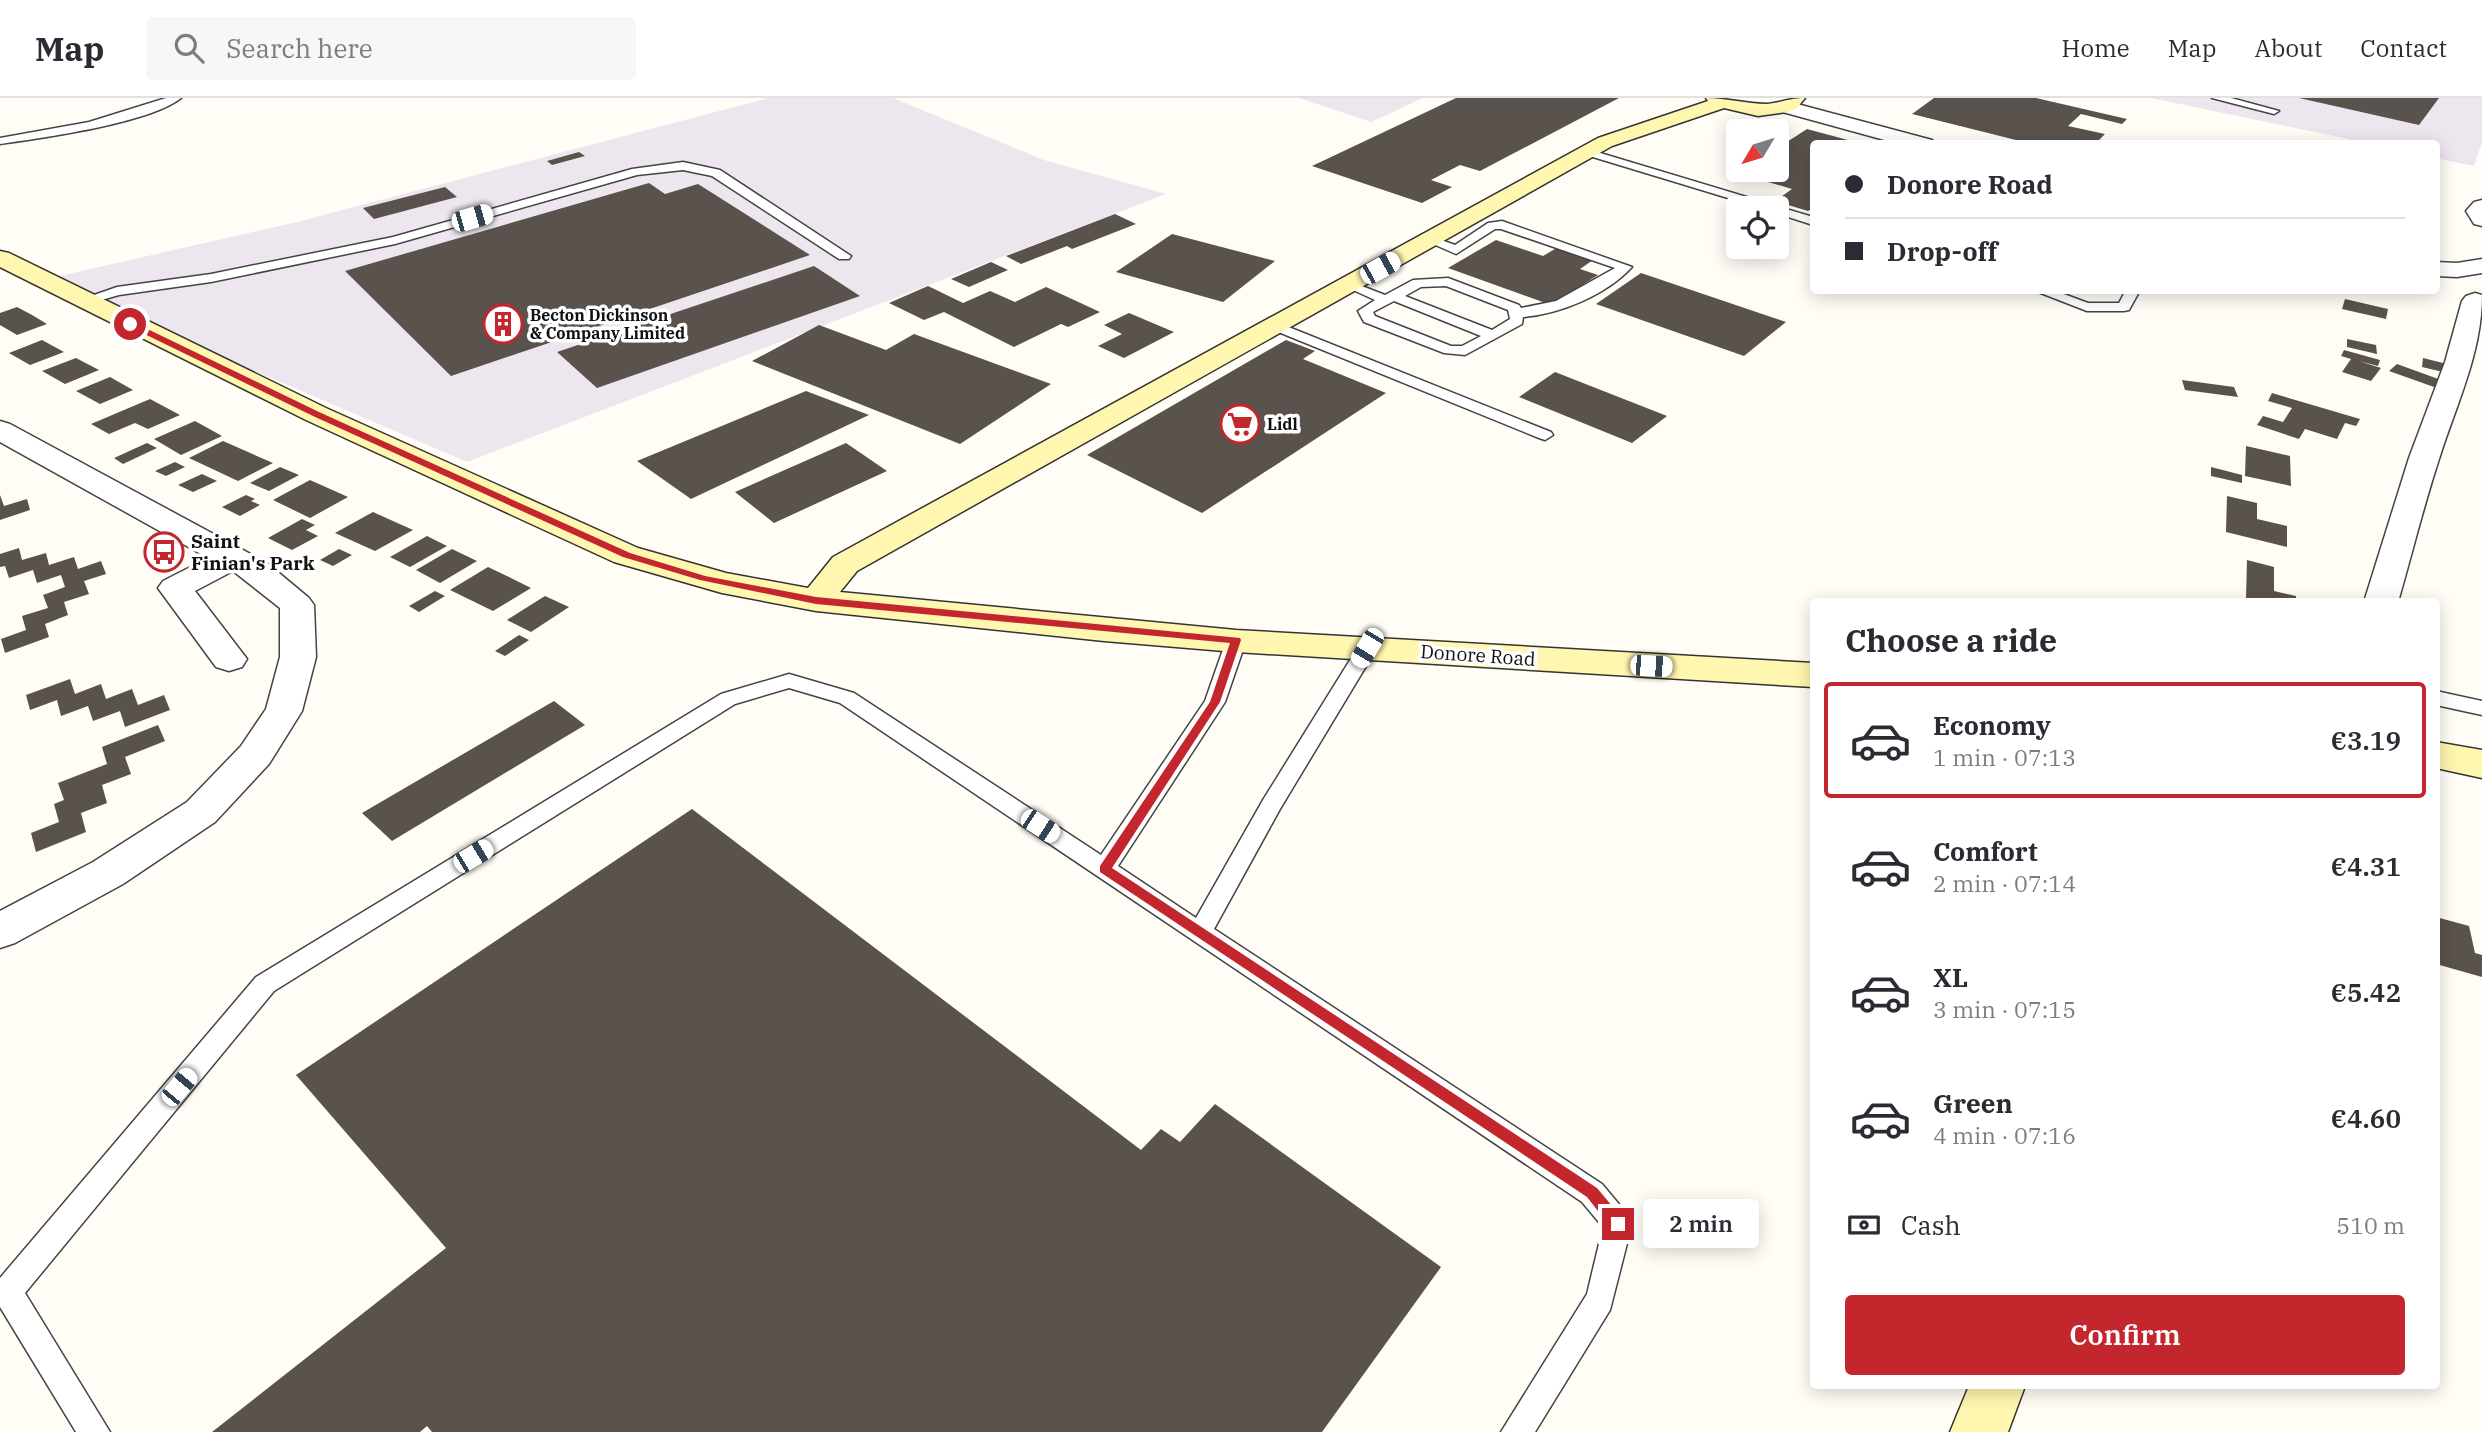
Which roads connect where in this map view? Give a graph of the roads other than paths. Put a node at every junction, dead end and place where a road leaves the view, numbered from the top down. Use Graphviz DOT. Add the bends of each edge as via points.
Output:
graph roads {
  1 [pos="154,98"];
  2 [pos="176,98"];
  3 [pos="2217,98"];
  4 [pos="1720,100"];
  5 [pos="1790,102"];
  6 [pos="2274,111"];
  7 [pos="0,138"];
  8 [pos="1912,140"];
  9 [pos="1587,152"];
  10 [pos="1731,196"];
  11 [pos="2482,207"];
  12 [pos="1789,213"];
  13 [pos="1810,219"];
  14 [pos="2482,219"];
  15 [pos="1430,240"];
  16 [pos="844,256"];
  17 [pos="0,258"];
  18 [pos="2482,266"];
  19 [pos="2440,269"];
  20 [pos="1349,285"];
  21 [pos="2050,294"];
  22 [pos="2131,294"];
  23 [pos="1389,298"];
  24 [pos="2475,301"];
  25 [pos="84,302"];
  26 [pos="1517,313"];
  27 [pos="1276,326"];
  28 [pos="1493,335"];
  29 [pos="0,430"];
  30 [pos="1545,435"];
  31 [pos="233,558"];
  32 [pos="2382,598"];
  33 [pos="816,600"];
  34 [pos="1236,640"];
  35 [pos="1367,648"];
  36 [pos="229,659"];
  37 [pos="1810,675"];
  38 [pos="2440,699"];
  39 [pos="2482,708"];
  40 [pos="2440,756"];
  41 [pos="2482,764"];
  42 [pos="1104,869"];
  43 [pos="0,931"];
  44 [pos="1200,933"];
  45 [pos="1996,1389"];
  46 [pos="94,1432"];
  47 [pos="1517,1432"];
  48 [pos="1979,1432"];
  1 -- 7 [label="lane"];
  2 -- 7 [label="lane" via="78,129"];
  3 -- 6 [label="lane"];
  4 -- 5 [label="street" via="1752,109"];
  4 -- 9 [label="street"];
  5 -- 8 [label="street"];
  9 -- 10 [label="lane"];
  9 -- 15 [label="street"];
  11 -- 14 [label="street" via="2477,211"];
  12 -- 13 [label="lane"];
  15 -- 20 [label="street"];
  15 -- 26 [label="lane" via="1456,250 1492,226 1502,225 1625,267 1547,311"];
  16 -- 25 [label="lane" via="716,173 683,166 636,172 395,240 211,278 117,291"];
  17 -- 25 [label="street, Donore Road"];
  18 -- 19 [label="street"];
  20 -- 23 [label="lane"];
  20 -- 27 [label="street"];
  21 -- 22 [label="lane" via="2087,307 2124,307"];
  23 -- 26 [label="lane" via="1418,283 1448,282"];
  23 -- 28 [label="lane"];
  23 -- 28 [label="lane" via="1365,311 1369,319 1449,350 1465,351"];
  24 -- 32 [label="street"];
  25 -- 33 [label="street, Donore Road" via="626,555 722,583"];
  26 -- 28 [label="lane" via="1517,321"];
  27 -- 30 [label="lane"];
  27 -- 33 [label="street" via="845,564"];
  29 -- 31 [label="street"];
  31 -- 36 [label="street" via="176,588"];
  31 -- 43 [label="street" via="255,570 296,605 298,657 284,711 255,755 201,812 108,873"];
  33 -- 34 [label="street, Donore Road"];
  34 -- 35 [label="street, Donore Road"];
  34 -- 42 [label="lane" via="1215,702"];
  35 -- 37 [label="street, Donore Road"];
  35 -- 44 [label="lane"];
  38 -- 39 [label="lane"];
  40 -- 41 [label="street"];
  42 -- 44 [label="lane"];
  42 -- 46 [label="lane" via="847,698 789,681 728,699 265,984 7,1292"];
  44 -- 47 [label="lane" via="1592,1192 1618,1224 1600,1300"];
  45 -- 48 [label="street"];
}
